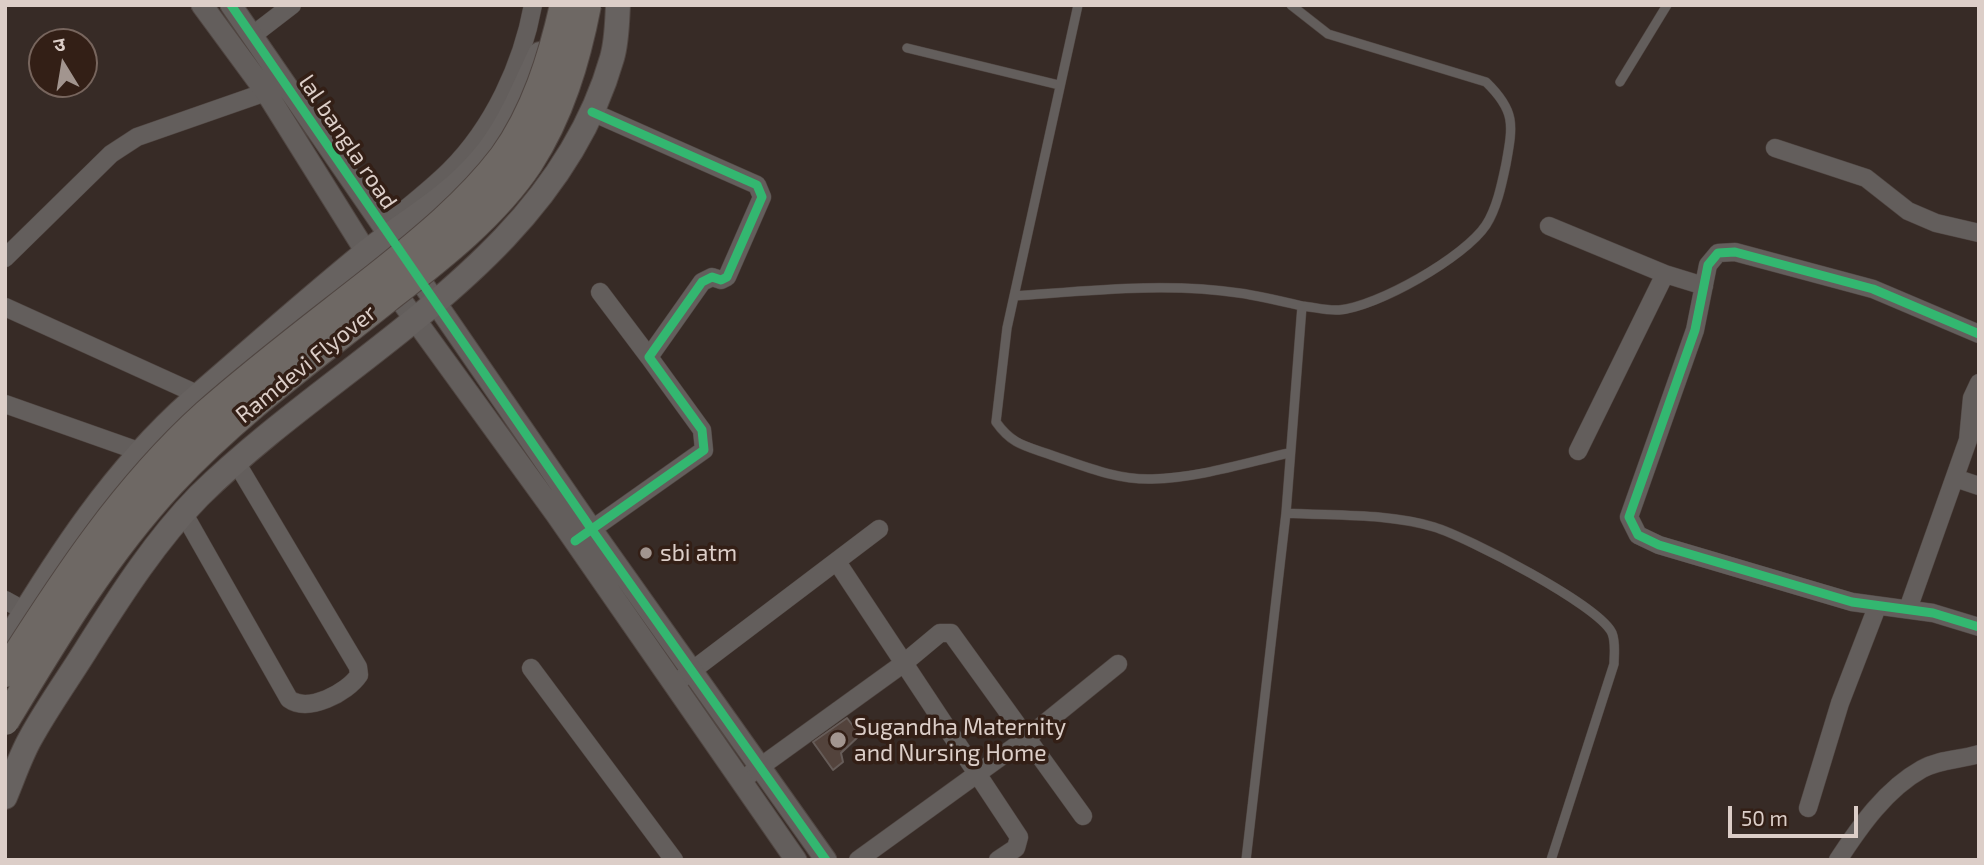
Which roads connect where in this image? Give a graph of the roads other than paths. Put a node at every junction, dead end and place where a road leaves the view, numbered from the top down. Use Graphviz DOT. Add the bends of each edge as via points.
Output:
graph roads {
  1 [pos="202,5"];
  2 [pos="231,5"];
  3 [pos="292,5"];
  4 [pos="533,5"];
  5 [pos="551,5"];
  6 [pos="564,5"];
  7 [pos="587,5"];
  8 [pos="618,5"];
  9 [pos="1078,5"];
  10 [pos="1291,5"];
  11 [pos="1667,5"];
  12 [pos="253,35"];
  13 [pos="907,48"];
  14 [pos="1620,82"];
  15 [pos="1059,85"];
  16 [pos="267,92"];
  17 [pos="593,112"];
  18 [pos="1775,148"];
  19 [pos="1549,226"];
  20 [pos="386,232"];
  21 [pos="1979,233"];
  22 [pos="366,252"];
  23 [pos="5,258"];
  24 [pos="1665,274"];
  25 [pos="1704,286"];
  26 [pos="600,292"];
  27 [pos="1014,296"];
  28 [pos="436,299"];
  29 [pos="1302,306"];
  30 [pos="5,307"];
  31 [pos="415,317"];
  32 [pos="1979,334"];
  33 [pos="649,357"];
  34 [pos="1979,383"];
  35 [pos="199,395"];
  36 [pos="5,404"];
  37 [pos="513,411"];
  38 [pos="491,424"];
  39 [pos="1578,451"];
  40 [pos="141,452"];
  41 [pos="1289,453"];
  42 [pos="236,462"];
  43 [pos="1955,478"];
  44 [pos="1979,486"];
  45 [pos="1286,513"];
  46 [pos="184,514"];
  47 [pos="879,529"];
  48 [pos="584,535"];
  49 [pos="837,562"];
  50 [pos="15,606"];
  51 [pos="1877,607"];
  52 [pos="1908,609"];
  53 [pos="1979,626"];
  54 [pos="5,645"];
  55 [pos="904,663"];
  56 [pos="1118,664"];
  57 [pos="531,668"];
  58 [pos="5,673"];
  59 [pos="684,678"];
  60 [pos="5,721"];
  61 [pos="1028,737"];
  62 [pos="1979,754"];
  63 [pos="760,765"];
  64 [pos="976,772"];
  65 [pos="742,780"];
  66 [pos="5,797"];
  67 [pos="1808,808"];
  68 [pos="1083,816"];
  69 [pos="674,860"];
  70 [pos="796,860"];
  71 [pos="827,860"];
  72 [pos="858,860"];
  73 [pos="998,860"];
  74 [pos="1246,860"];
  75 [pos="1551,860"];
  76 [pos="1838,860"];
  1 -- 16 [label="street, lal bangla road"];
  2 -- 12 [label="street, lal bangla road"];
  3 -- 12 [label="street"];
  4 -- 20 [label="street" via="517,63 483,130 450,170"];
  5 -- 20 [label="main road" via="542,49 510,118 481,161 447,192"];
  6 -- 58 [label="highway, Ramdevi Flyover, bridge" via="541,84 519,130 482,182 412,248 206,414 149,471 60,585"];
  7 -- 60 [label="highway, Ramdevi Flyover, bridge" via="569,80 528,164 507,190 425,269 242,414 172,482 94,581"];
  8 -- 17 [label="main road" via="613,55"];
  9 -- 15 [label="lane"];
  10 -- 29 [label="lane" via="1328,34 1486,82 1500,96 1513,127 1502,183 1486,224 1465,249 1367,303 1339,310"];
  11 -- 14 [label="lane"];
  12 -- 20 [label="street, lal bangla road"];
  13 -- 15 [label="lane"];
  15 -- 27 [label="lane"];
  16 -- 22 [label="street, lal bangla road"];
  16 -- 23 [label="street" via="137,137 111,154"];
  17 -- 28 [label="main road" via="568,157 507,237"];
  17 -- 33 [label="street" via="761,189 762,197 727,277 702,282"];
  18 -- 21 [label="street" via="1866,177 1908,211"];
  19 -- 24 [label="street"];
  20 -- 22 [label="main road"];
  20 -- 28 [label="street, lal bangla road"];
  22 -- 31 [label="street, lal bangla road"];
  22 -- 35 [label="main road"];
  24 -- 25 [label="street"];
  24 -- 39 [label="street"];
  25 -- 32 [label="street" via="1712,258 1724,251 1735,252 1872,289"];
  25 -- 51 [label="street" via="1695,330 1630,511 1632,526 1638,535 1660,545"];
  26 -- 33 [label="street"];
  27 -- 29 [label="lane" via="1206,290"];
  27 -- 41 [label="lane" via="996,408 996,422 1007,439 1096,471 1152,479"];
  28 -- 31 [label="main road"];
  28 -- 37 [label="street, lal bangla road"];
  29 -- 41 [label="lane"];
  30 -- 35 [label="street"];
  31 -- 38 [label="street, lal bangla road"];
  31 -- 42 [label="main road"];
  33 -- 48 [label="street" via="702,430 704,450"];
  34 -- 43 [label="street"];
  35 -- 40 [label="main road"];
  36 -- 40 [label="street"];
  37 -- 38 [label="street"];
  37 -- 48 [label="street, lal bangla road"];
  38 -- 48 [label="street, lal bangla road"];
  40 -- 50 [label="main road"];
  41 -- 45 [label="lane"];
  42 -- 46 [label="main road"];
  42 -- 46 [label="street" via="358,667 352,685 310,705 289,699"];
  43 -- 44 [label="street"];
  43 -- 52 [label="street"];
  45 -- 74 [label="lane"];
  45 -- 75 [label="lane" via="1386,518 1434,527 1492,551 1578,604 1611,631 1614,664"];
  46 -- 66 [label="main road" via="105,619 29,741"];
  47 -- 49 [label="street"];
  48 -- 59 [label="street"];
  49 -- 55 [label="street"];
  49 -- 59 [label="street"];
  50 -- 54 [label="main road"];
  51 -- 52 [label="street"];
  51 -- 67 [label="street" via="1840,703"];
  52 -- 53 [label="street"];
  55 -- 61 [label="street" via="940,633 951,633"];
  55 -- 63 [label="street"];
  55 -- 64 [label="street"];
  56 -- 61 [label="street"];
  57 -- 69 [label="street"];
  59 -- 63 [label="street"];
  59 -- 65 [label="street"];
  61 -- 64 [label="street"];
  61 -- 68 [label="street"];
  62 -- 76 [label="street" via="1942,761 1912,777 1870,814"];
  63 -- 65 [label="street"];
  63 -- 71 [label="street"];
  64 -- 72 [label="street"];
  64 -- 73 [label="street" via="1019,837 1016,848"];
  65 -- 70 [label="street"];
}
